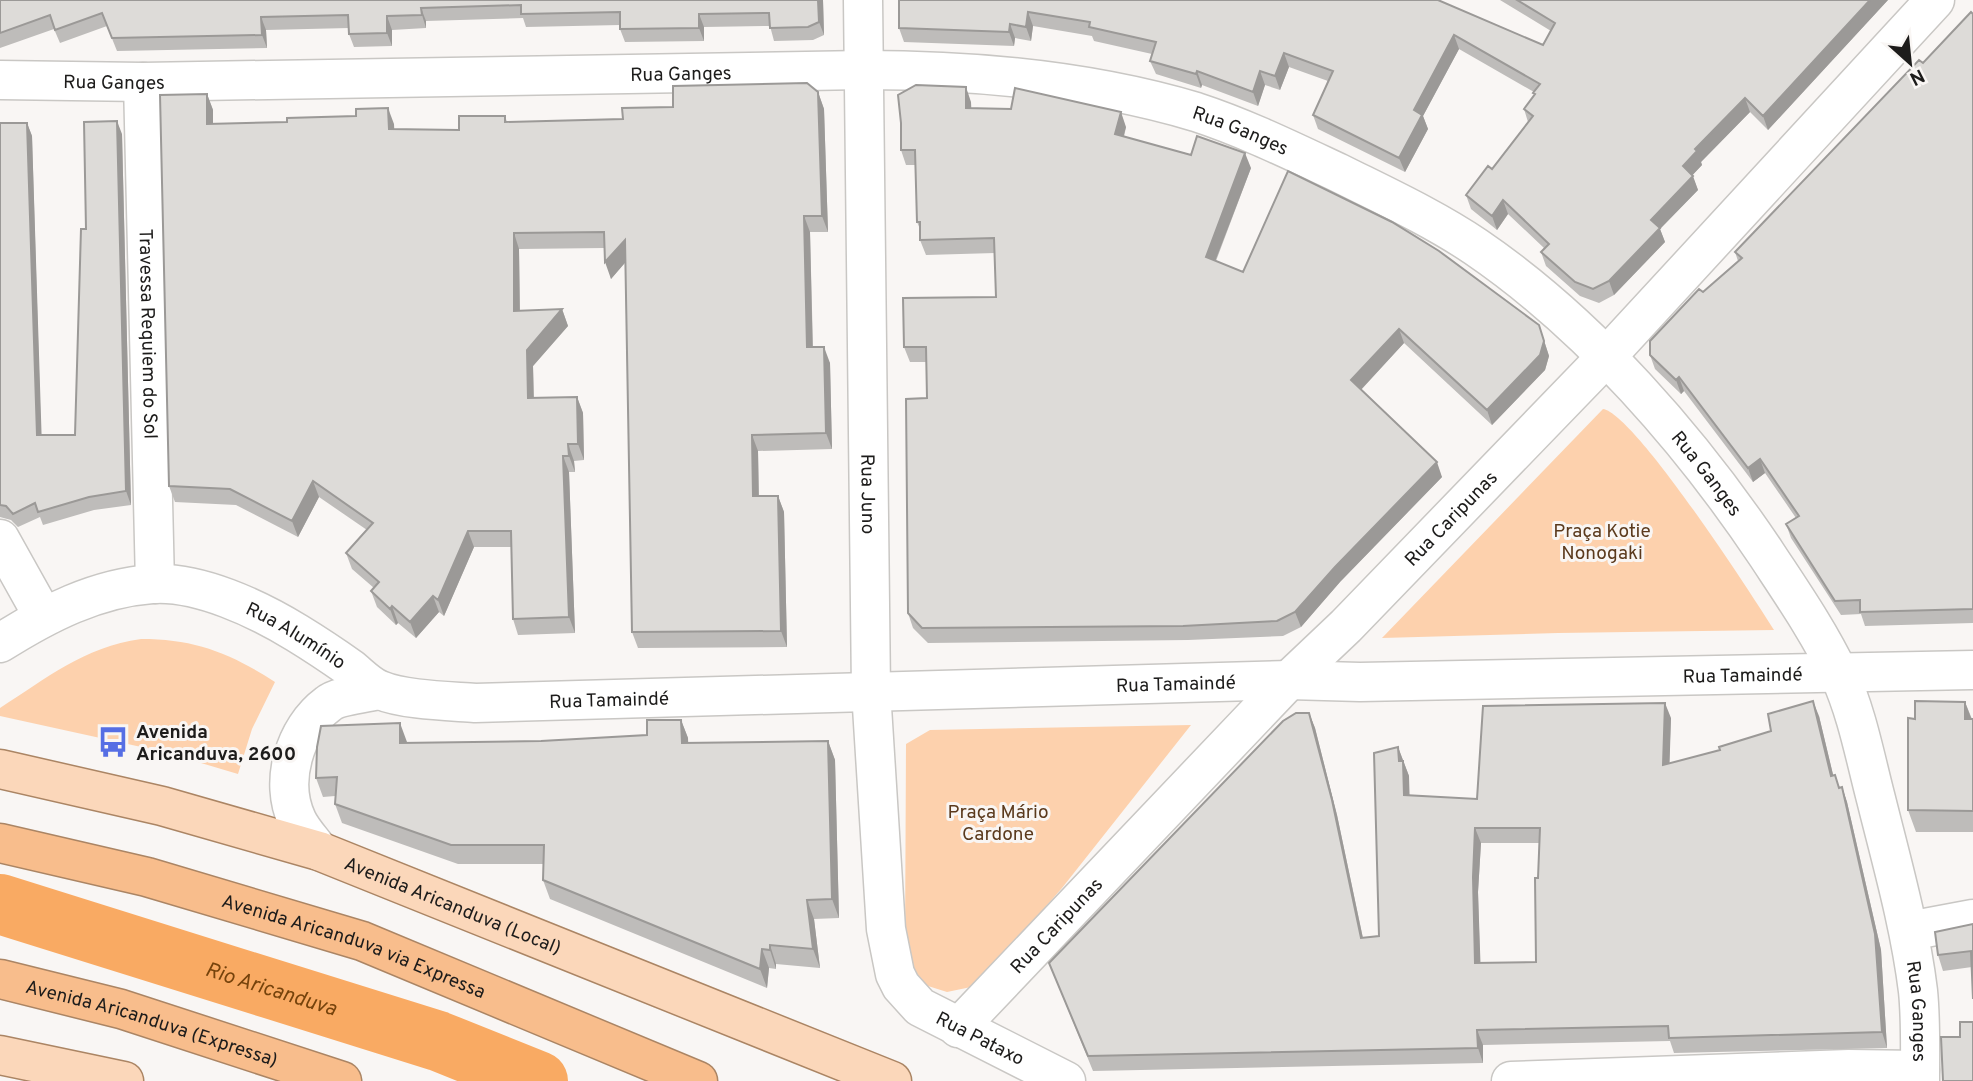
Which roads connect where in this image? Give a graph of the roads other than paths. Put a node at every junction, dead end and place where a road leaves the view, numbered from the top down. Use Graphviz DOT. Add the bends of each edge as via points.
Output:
graph roads {
  1 [pos="863,0"];
  2 [pos="1936,0"];
  3 [pos="864,70"];
  4 [pos="0,80"];
  5 [pos="143,82"];
  6 [pos="1606,357"];
  7 [pos="0,539"];
  8 [pos="155,584"];
  9 [pos="43,616"];
  10 [pos="0,643"];
  11 [pos="1973,670"];
  12 [pos="1839,673"];
  13 [pos="1289,680"];
  14 [pos="379,690"];
  15 [pos="871,691"];
  16 [pos="0,769"];
  17 [pos="0,843"];
  18 [pos="319,851"];
  19 [pos="1973,919"];
  20 [pos="1909,931"];
  21 [pos="0,979"];
  22 [pos="901,986"];
  23 [pos="958,1028"];
  24 [pos="0,1055"];
  25 [pos="1920,1076"];
  26 [pos="124,1081"];
  27 [pos="342,1081"];
  28 [pos="698,1081"];
  29 [pos="892,1081"];
  30 [pos="1066,1081"];
  31 [pos="1511,1081"];
  1 -- 3 [label="street, Rua Juno"];
  2 -- 6 [label="street, Rua Caripunas"];
  3 -- 5 [label="street, Rua Ganges"];
  3 -- 6 [label="street, Rua Ganges" via="935,70 1057,82 1195,112 1258,135 1401,204 1476,247 1531,288"];
  3 -- 15 [label="street, Rua Juno"];
  4 -- 5 [label="street, Rua Ganges"];
  5 -- 8 [label="street, Travessa Requiem do Sol"];
  6 -- 12 [label="street, Rua Ganges" via="1700,462 1739,514"];
  6 -- 13 [label="street, Rua Caripunas"];
  7 -- 9 [label="street"];
  8 -- 9 [label="street, Rua Alumínio" via="88,598"];
  8 -- 14 [label="street, Rua Alumínio" via="196,589 240,603 293,631"];
  9 -- 10 [label="street, Rua Alumínio"];
  11 -- 12 [label="street, Rua Tamaindé"];
  12 -- 13 [label="street, Rua Tamaindé"];
  12 -- 20 [label="street, Rua Ganges" via="1854,714"];
  13 -- 15 [label="street, Rua Tamaindé"];
  13 -- 23 [label="street, Rua Caripunas"];
  14 -- 15 [label="street, Rua Tamaindé" via="475,703"];
  14 -- 18 [label="street, Rua Alumínio" via="329,702 309,722 294,752 288,787 297,820"];
  15 -- 22 [label="street, Rua Juno" via="886,929"];
  16 -- 18 [label="main road, Avenida Aricanduva (Local)" via="162,806"];
  17 -- 28 [label="highway, Avenida Aricanduva via Expressa" via="147,877 362,942"];
  18 -- 29 [label="main road, Avenida Aricanduva (Local)"];
  19 -- 20 [label="street"];
  20 -- 25 [label="street, Rua Ganges" via="1918,995"];
  21 -- 27 [label="highway, Avenida Aricanduva (Expressa)" via="121,1009"];
  22 -- 23 [label="street, Rua Pataxo" via="920,1007"];
  23 -- 30 [label="street, Rua Pataxo"];
  24 -- 26 [label="main road"];
  25 -- 31 [label="street" via="1849,1069"];
}
